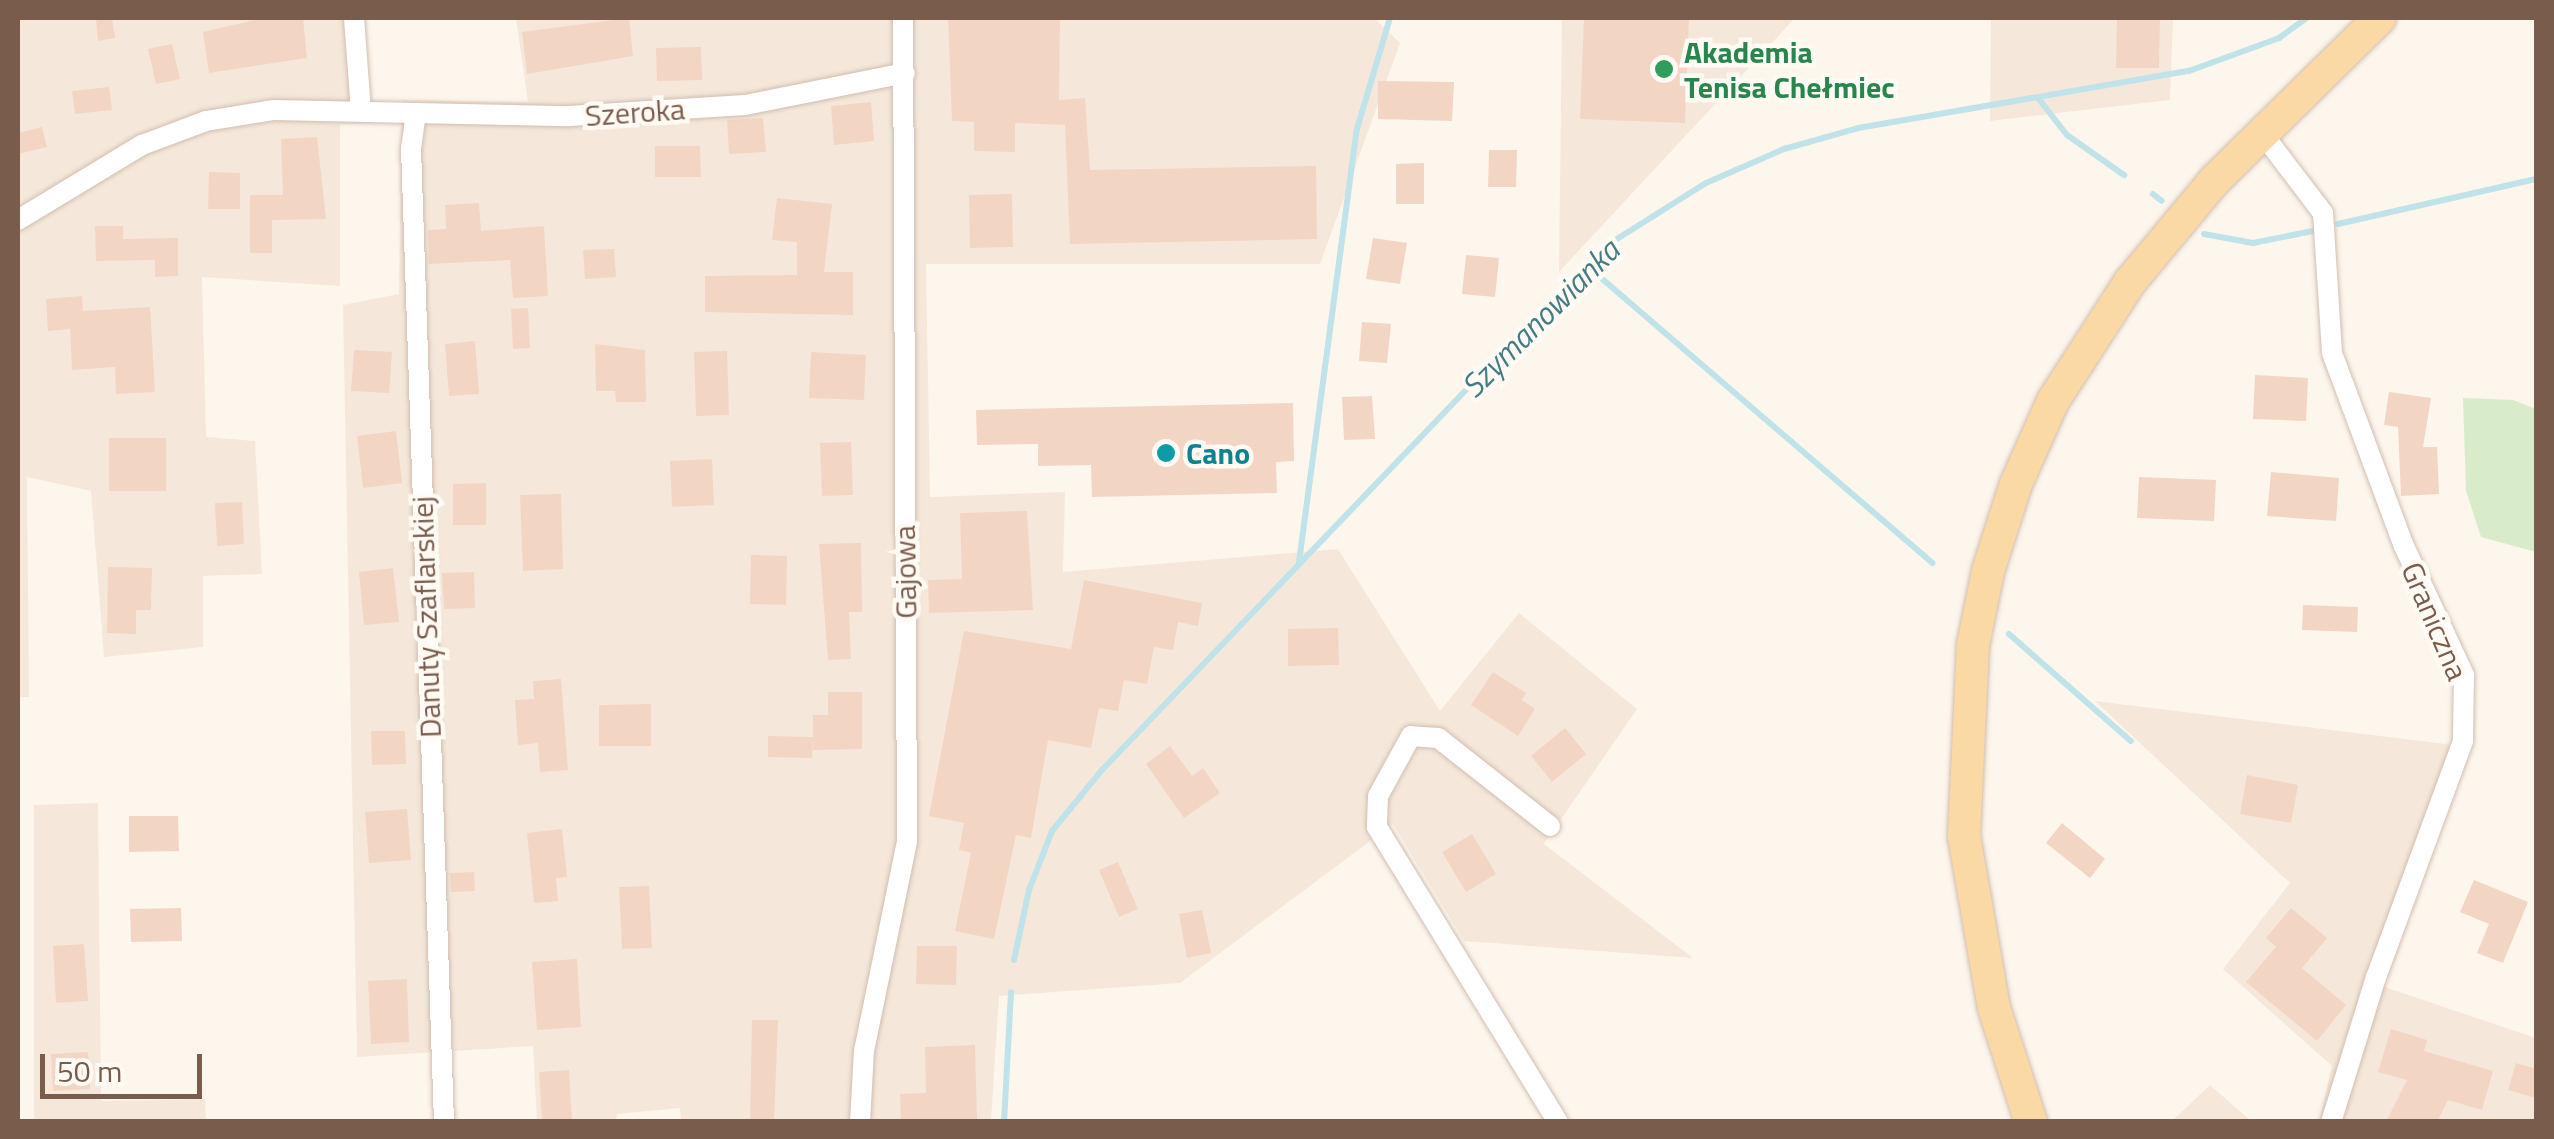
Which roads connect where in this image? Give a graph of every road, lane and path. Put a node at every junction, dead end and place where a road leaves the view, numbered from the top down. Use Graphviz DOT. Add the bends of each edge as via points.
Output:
graph roads {
  1 [pos="354,18"];
  2 [pos="904,18"];
  3 [pos="2380,18"];
  4 [pos="905,73"];
  5 [pos="361,111"];
  6 [pos="416,113"];
  7 [pos="2262,133"];
  8 [pos="18,220"];
  9 [pos="1550,826"];
  10 [pos="1553,1112"];
  11 [pos="444,1122"];
  12 [pos="860,1122"];
  13 [pos="2031,1122"];
  14 [pos="2331,1122"];
  1 -- 5 [label="street"];
  2 -- 4 [label="street, Gajowa"];
  3 -- 7 [label="main road"];
  4 -- 6 [label="street, Szeroka" via="744,105 569,116"];
  4 -- 12 [label="street, Gajowa" via="906,841 864,1051"];
  5 -- 6 [label="street, Szeroka"];
  5 -- 8 [label="street, Szeroka" via="274,110 206,121 142,144"];
  6 -- 11 [label="street, Danuty Szaflarskiej" via="412,186"];
  7 -- 13 [label="main road" via="2171,229 2092,336 2016,484 1988,571 1973,645 1964,836 1994,1008"];
  7 -- 14 [label="street, Graniczna" via="2323,214 2332,354 2403,544 2464,675 2463,741"];
  9 -- 10 [label="street" via="1438,738 1411,736 1378,796 1377,827"];
}
